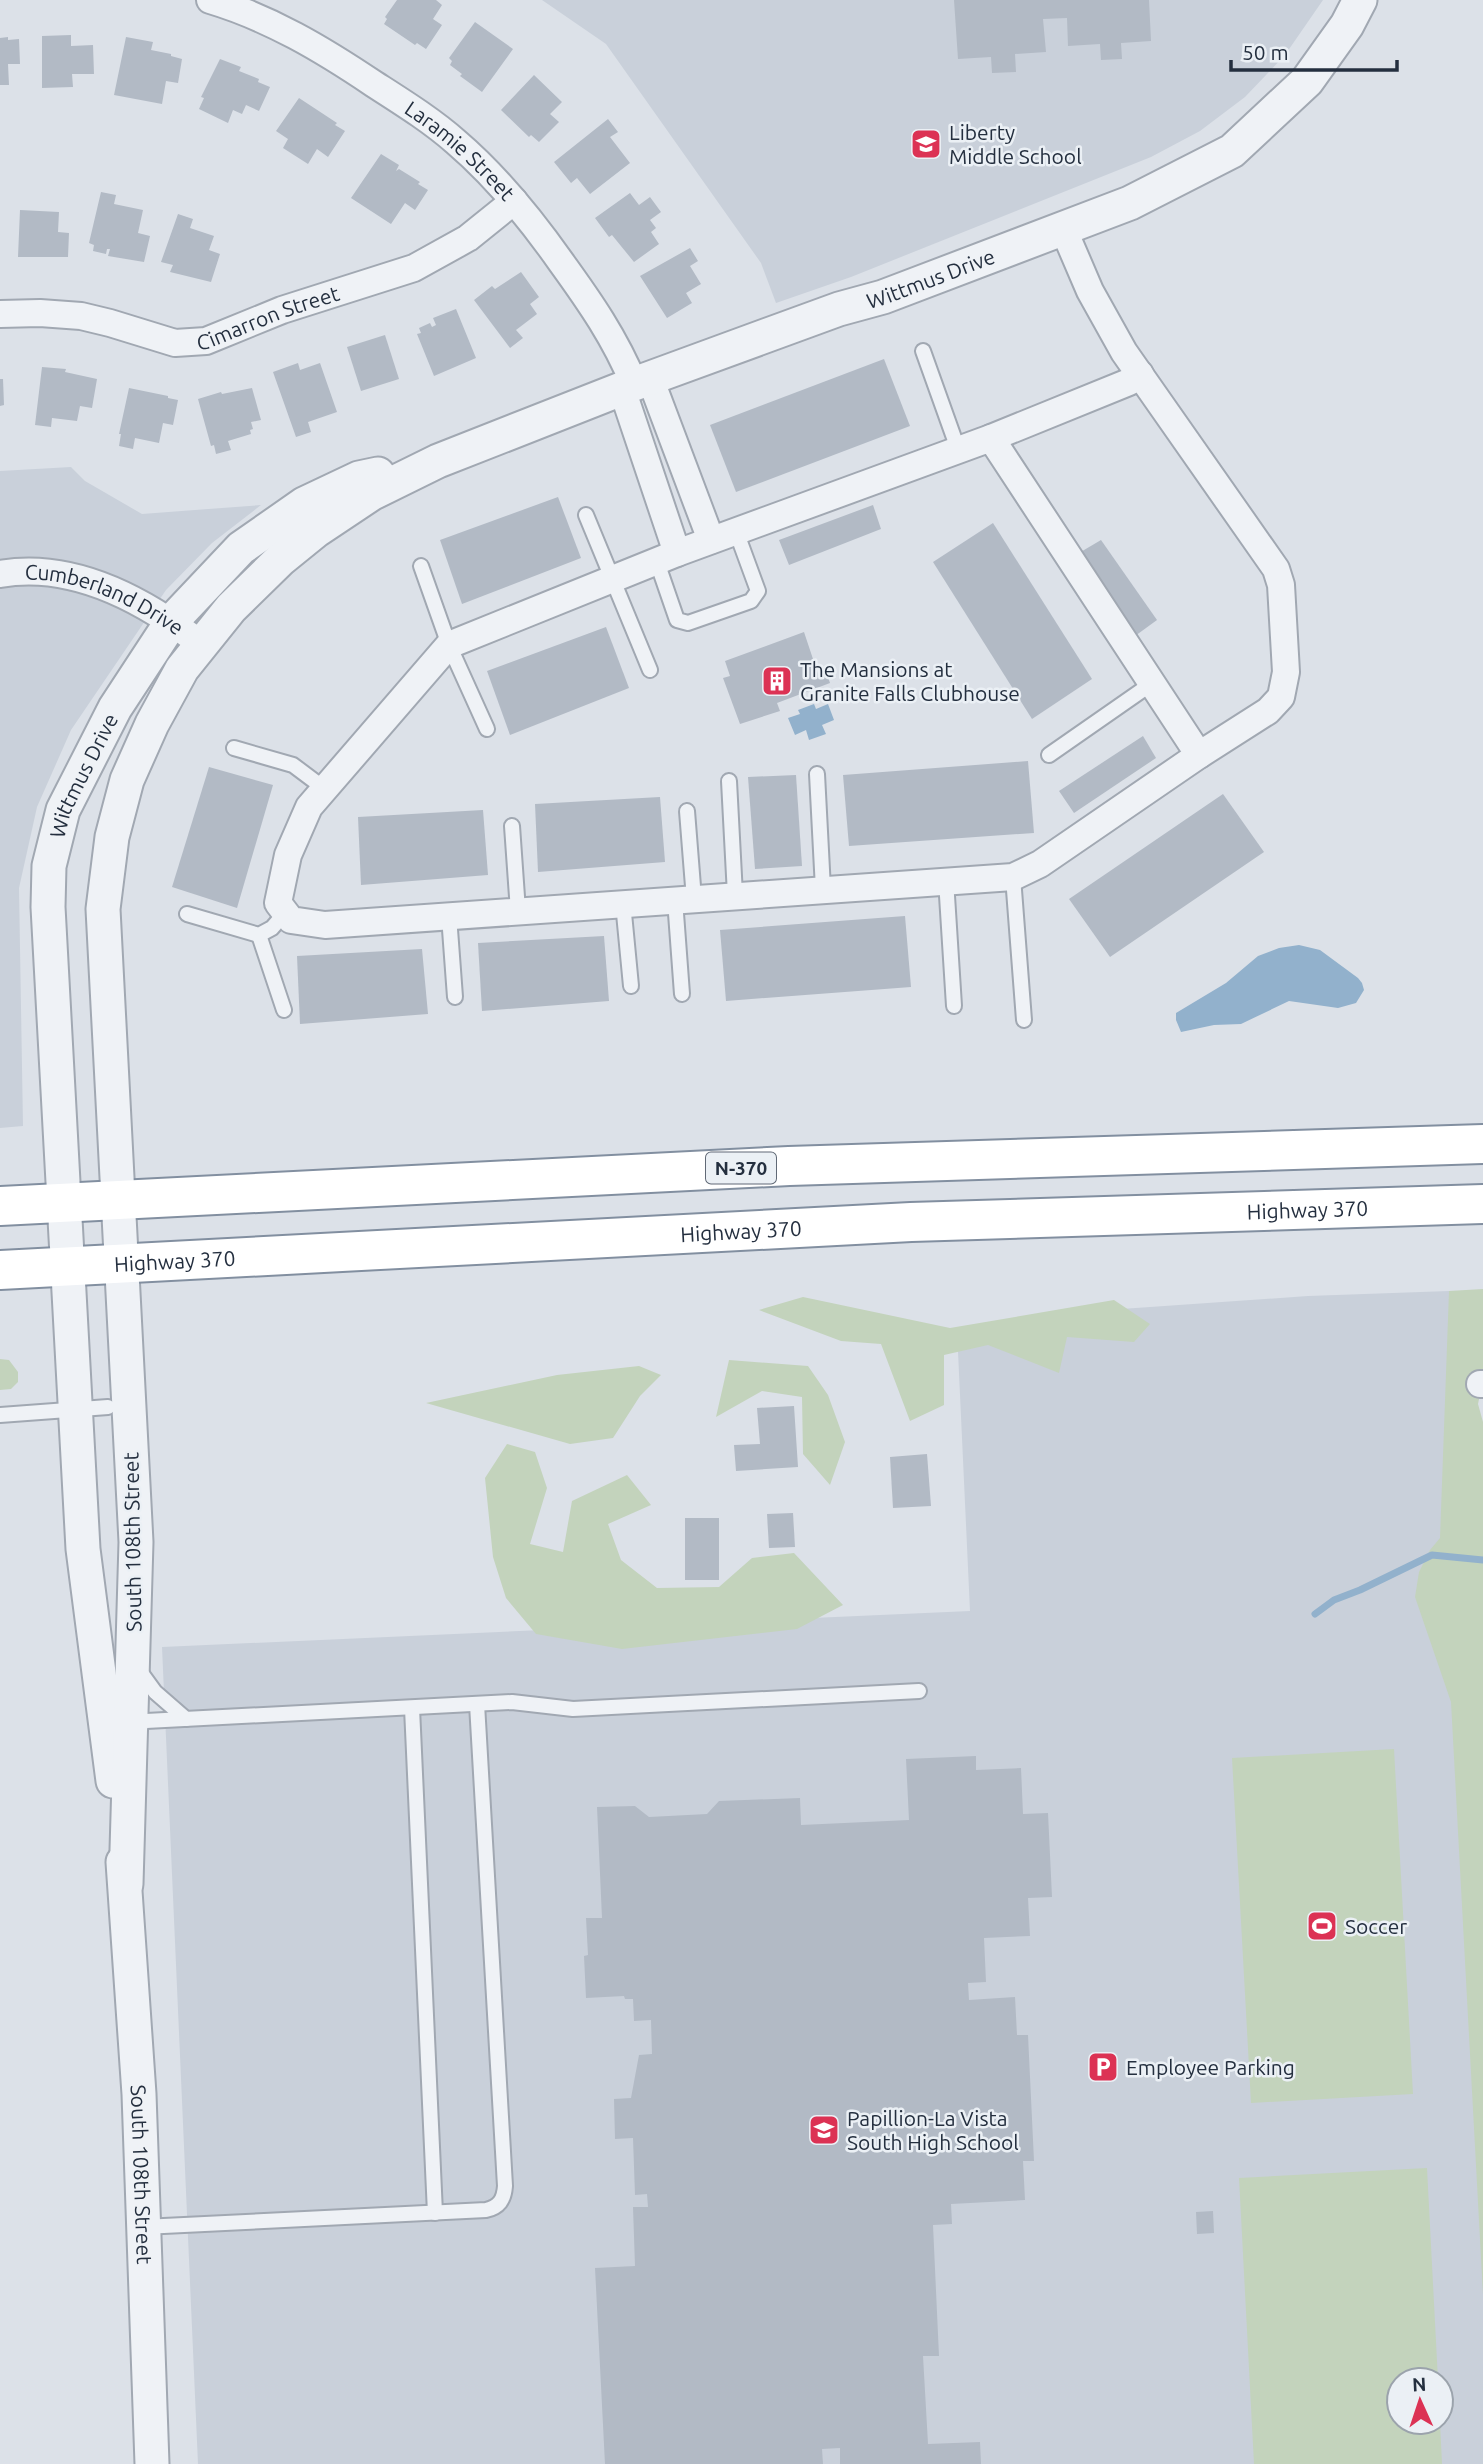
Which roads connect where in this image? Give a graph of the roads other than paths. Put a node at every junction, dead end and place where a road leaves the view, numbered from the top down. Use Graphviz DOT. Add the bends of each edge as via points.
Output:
graph roads {
  1 [pos="210,0"];
  2 [pos="1360,0"];
  3 [pos="514,201"];
  4 [pos="1063,228"];
  5 [pos="0,314"];
  6 [pos="923,351"];
  7 [pos="1140,374"];
  8 [pos="635,384"];
  9 [pos="990,438"];
  10 [pos="958,449"];
  11 [pos="438,461"];
  12 [pos="586,515"];
  13 [pos="736,531"];
  14 [pos="711,540"];
  15 [pos="667,557"];
  16 [pos="421,566"];
  17 [pos="0,574"];
  18 [pos="613,580"];
  19 [pos="172,621"];
  20 [pos="202,645"];
  21 [pos="449,645"];
  22 [pos="650,670"];
  23 [pos="1151,684"];
  24 [pos="487,729"];
  25 [pos="234,748"];
  26 [pos="1049,755"];
  27 [pos="1199,755"];
  28 [pos="817,774"];
  29 [pos="729,781"];
  30 [pos="325,789"];
  31 [pos="687,811"];
  32 [pos="512,826"];
  33 [pos="1013,877"];
  34 [pos="946,880"];
  35 [pos="823,889"];
  36 [pos="735,895"];
  37 [pos="685,899"];
  38 [pos="624,903"];
  39 [pos="518,911"];
  40 [pos="285,913"];
  41 [pos="187,914"];
  42 [pos="449,916"];
  43 [pos="259,935"];
  44 [pos="631,986"];
  45 [pos="682,994"];
  46 [pos="455,998"];
  47 [pos="954,1006"];
  48 [pos="284,1010"];
  49 [pos="1024,1020"];
  50 [pos="1483,1144"];
  51 [pos="117,1200"];
  52 [pos="64,1201"];
  53 [pos="1483,1204"];
  54 [pos="0,1206"];
  55 [pos="121,1263"];
  56 [pos="68,1266"];
  57 [pos="0,1270"];
  58 [pos="108,1408"];
  59 [pos="75,1410"];
  60 [pos="0,1415"];
  61 [pos="133,1658"];
  62 [pos="919,1691"];
  63 [pos="477,1704"];
  64 [pos="412,1708"];
  65 [pos="186,1719"];
  66 [pos="130,1742"];
  67 [pos="126,1884"];
  68 [pos="435,2213"];
  69 [pos="143,2227"];
  70 [pos="152,2464"];
  1 -- 3 [label="street, Laramie Street" via="276,25 357,72 442,130"];
  2 -- 4 [label="street, Wittmus Drive" via="1307,81 1232,151 1129,203"];
  3 -- 5 [label="street, Cimarron Street" via="468,238 414,268 282,310 206,341 175,343 81,316"];
  3 -- 8 [label="street, Laramie Street" via="612,334"];
  4 -- 7 [label="street" via="1090,291"];
  4 -- 8 [label="street, Wittmus Drive"];
  6 -- 10 [label="lane"];
  7 -- 9 [label="street"];
  7 -- 27 [label="street" via="1276,569 1281,584 1286,672 1281,696 1268,711"];
  8 -- 11 [label="street, Wittmus Drive"];
  8 -- 14 [label="street"];
  8 -- 15 [label="street"];
  9 -- 10 [label="street"];
  9 -- 23 [label="street"];
  10 -- 13 [label="street"];
  11 -- 19 [label="street, Wittmus Drive" via="359,478 304,504 241,548"];
  11 -- 20 [label="street, Wittmus Drive" via="371,494 317,530 231,608"];
  12 -- 18 [label="lane"];
  13 -- 14 [label="street"];
  13 -- 15 [label="lane" via="758,591 751,601 688,623 677,620"];
  14 -- 15 [label="street"];
  15 -- 18 [label="street"];
  16 -- 21 [label="lane"];
  17 -- 19 [label="street, Cumberland Drive" via="39,572 74,577 108,587"];
  18 -- 21 [label="street"];
  18 -- 22 [label="lane"];
  19 -- 20 [label="street, Cumberland Drive"];
  19 -- 52 [label="street, Wittmus Drive" via="115,708 63,810 49,866"];
  20 -- 51 [label="street, Wittmus Drive" via="182,669 152,724 127,780 112,837 103,909"];
  21 -- 24 [label="lane"];
  21 -- 30 [label="street"];
  23 -- 26 [label="lane"];
  23 -- 27 [label="street"];
  25 -- 30 [label="lane" via="293,765"];
  27 -- 33 [label="street" via="1040,864"];
  28 -- 35 [label="lane"];
  29 -- 36 [label="lane"];
  30 -- 40 [label="street" via="309,807 288,855 278,903"];
  31 -- 37 [label="lane"];
  32 -- 39 [label="lane"];
  33 -- 34 [label="street"];
  33 -- 49 [label="lane"];
  34 -- 35 [label="street"];
  34 -- 47 [label="lane"];
  35 -- 36 [label="street"];
  36 -- 37 [label="street"];
  37 -- 38 [label="street"];
  37 -- 45 [label="lane"];
  38 -- 39 [label="street"];
  38 -- 44 [label="lane"];
  39 -- 42 [label="street"];
  40 -- 42 [label="street" via="291,920 325,925"];
  40 -- 43 [label="lane"];
  41 -- 43 [label="lane"];
  42 -- 46 [label="lane"];
  43 -- 48 [label="lane"];
  50 -- 51 [label="highway, N-370" via="789,1166"];
  51 -- 52 [label="highway, N-370"];
  51 -- 55 [label="street, South 108th Street"];
  52 -- 54 [label="highway, N-370"];
  52 -- 56 [label="street, Wittmus Drive"];
  53 -- 55 [label="highway, Highway 370" via="911,1222"];
  55 -- 56 [label="highway, Highway 370"];
  55 -- 61 [label="street, South 108th Street" via="136,1542"];
  56 -- 57 [label="highway, Highway 370"];
  56 -- 59 [label="street, South 108th Street"];
  58 -- 59 [label="lane"];
  59 -- 60 [label="lane"];
  59 -- 67 [label="street, South 108th Street" via="83,1549"];
  61 -- 65 [label="lane" via="155,1692"];
  61 -- 66 [label="street, South 108th Street"];
  62 -- 63 [label="lane" via="573,1709 512,1702"];
  63 -- 64 [label="lane"];
  63 -- 68 [label="lane" via="504,2191 499,2204 491,2209"];
  64 -- 65 [label="lane"];
  64 -- 68 [label="lane"];
  65 -- 66 [label="lane" via="146,1721"];
  66 -- 67 [label="street, South 108th Street"];
  67 -- 69 [label="street, South 108th Street"];
  68 -- 69 [label="lane"];
  69 -- 70 [label="street, South 108th Street"];
}
